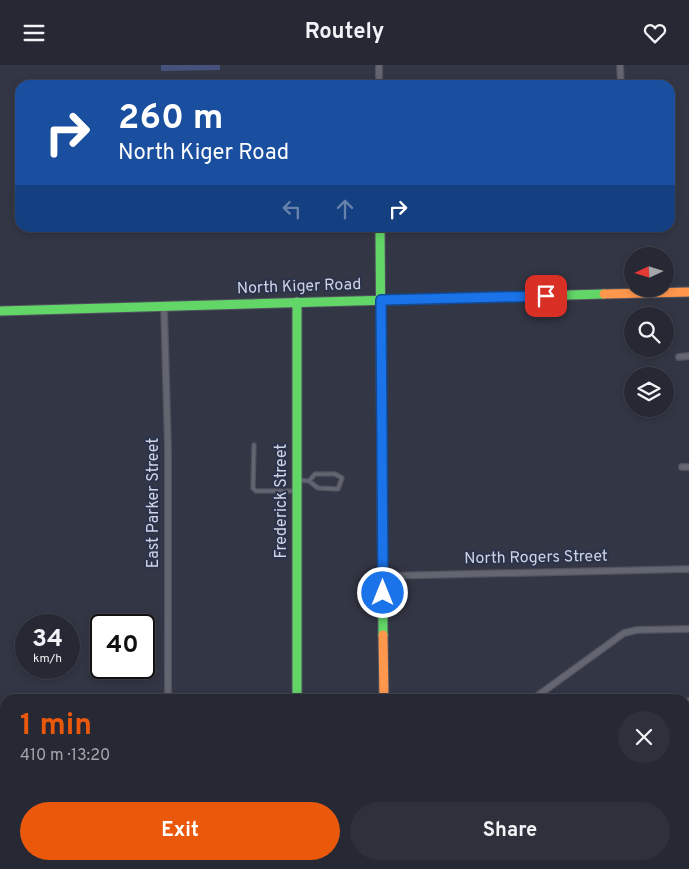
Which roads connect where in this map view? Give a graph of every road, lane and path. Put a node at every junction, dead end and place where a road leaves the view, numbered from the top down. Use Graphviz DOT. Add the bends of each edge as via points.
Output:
graph roads {
  1 [pos="379,65"];
  2 [pos="620,65"];
  3 [pos="379,80"];
  4 [pos="620,80"];
  5 [pos="380,232"];
  6 [pos="689,292"];
  7 [pos="381,300"];
  8 [pos="297,302"];
  9 [pos="164,306"];
  10 [pos="0,311"];
  11 [pos="689,356"];
  12 [pos="679,357"];
  13 [pos="254,445"];
  14 [pos="682,467"];
  15 [pos="689,467"];
  16 [pos="297,479"];
  17 [pos="309,481"];
  18 [pos="297,491"];
  19 [pos="689,569"];
  20 [pos="383,576"];
  21 [pos="689,629"];
  22 [pos="168,694"];
  23 [pos="297,694"];
  24 [pos="384,694"];
  25 [pos="540,694"];
  1 -- 3 [label="street"];
  2 -- 4 [label="street"];
  5 -- 7 [label="street"];
  6 -- 7 [label="street, North Kiger Road"];
  7 -- 8 [label="street, North Kiger Road"];
  7 -- 20 [label="street"];
  8 -- 9 [label="street, North Kiger Road"];
  8 -- 16 [label="street, Frederick Street"];
  9 -- 10 [label="street, North Kiger Road"];
  9 -- 22 [label="street, East Parker Street" via="168,449"];
  11 -- 12 [label="street"];
  13 -- 18 [label="lane" via="253,488 256,491"];
  14 -- 15 [label="street"];
  16 -- 17 [label="lane"];
  16 -- 18 [label="street, Frederick Street"];
  17 -- 17 [label="lane" via="318,488 338,489 342,478 335,474 315,474"];
  18 -- 23 [label="street, Frederick Street"];
  19 -- 20 [label="street, North Rogers Street"];
  20 -- 24 [label="street"];
  21 -- 25 [label="street" via="624,633"];
}
